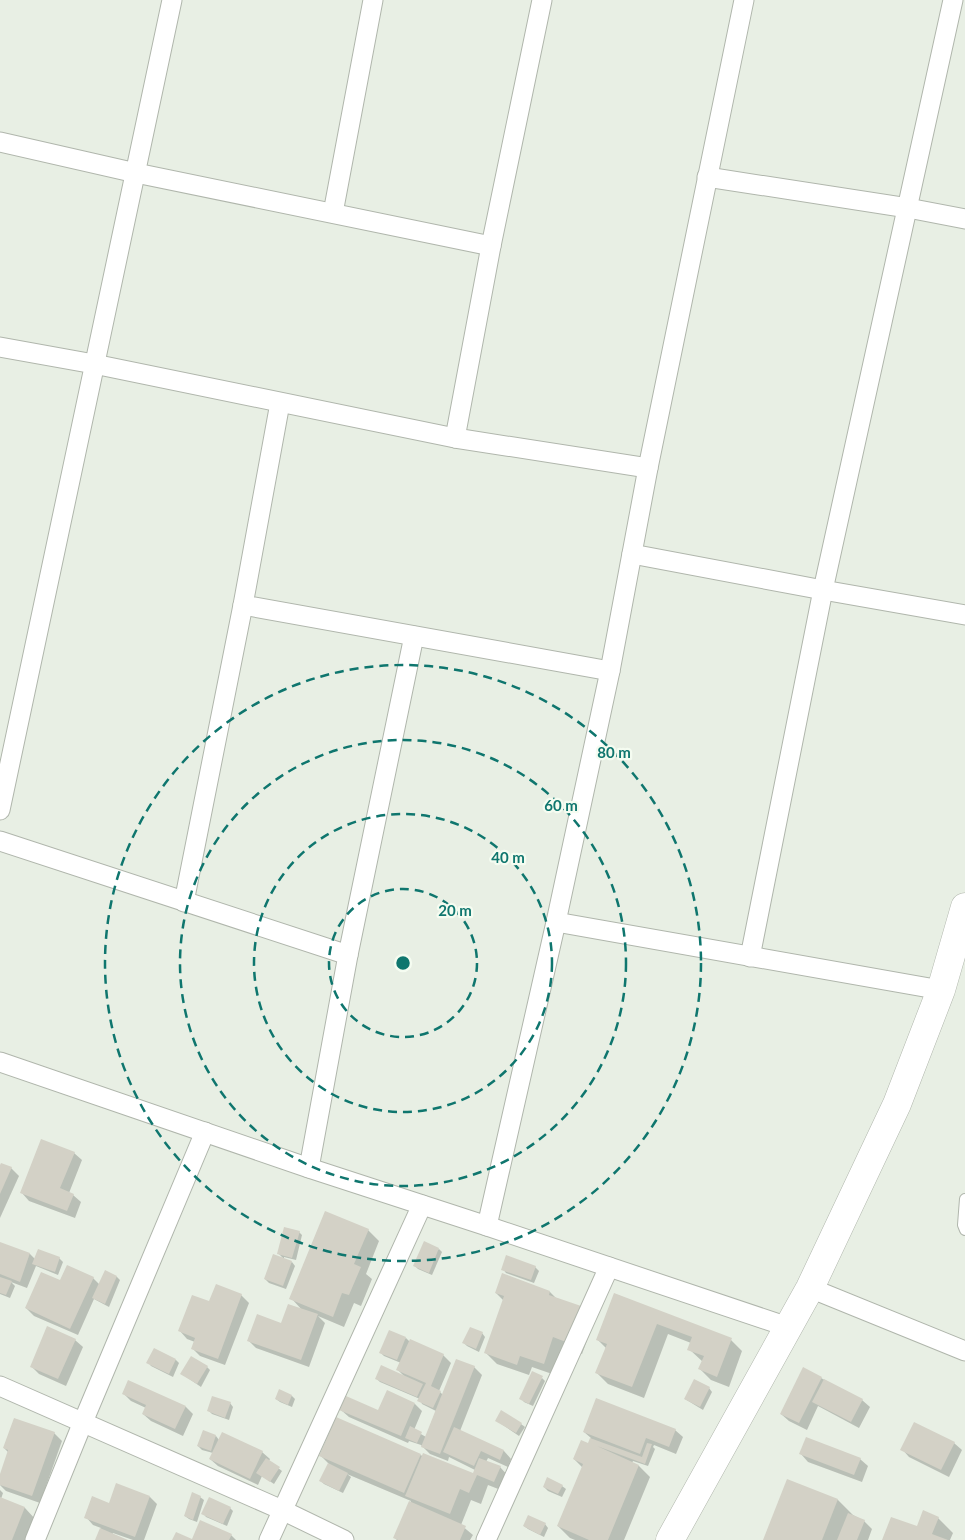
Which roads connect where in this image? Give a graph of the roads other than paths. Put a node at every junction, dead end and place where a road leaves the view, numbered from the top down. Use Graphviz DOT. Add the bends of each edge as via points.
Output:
graph roads {
  1 [pos="172,0"];
  2 [pos="373,0"];
  3 [pos="542,0"];
  4 [pos="744,0"];
  5 [pos="953,0"];
  6 [pos="0,142"];
  7 [pos="136,173"];
  8 [pos="707,177"];
  9 [pos="908,208"];
  10 [pos="333,213"];
  11 [pos="965,219"];
  12 [pos="491,246"];
  13 [pos="0,347"];
  14 [pos="94,364"];
  15 [pos="280,403"];
  16 [pos="455,438"];
  17 [pos="648,468"];
  18 [pos="632,554"];
  19 [pos="823,590"];
  20 [pos="243,605"];
  21 [pos="965,614"];
  22 [pos="414,636"];
  23 [pos="610,671"];
  24 [pos="0,810"];
  25 [pos="0,841"];
  26 [pos="184,902"];
  27 [pos="556,922"];
  28 [pos="963,925"];
  29 [pos="348,956"];
  30 [pos="750,957"];
  31 [pos="941,990"];
  32 [pos="0,1062"];
  33 [pos="205,1132"];
  34 [pos="309,1168"];
  35 [pos="965,1200"];
  36 [pos="422,1205"];
  37 [pos="487,1226"];
  38 [pos="965,1230"];
  39 [pos="609,1267"];
  40 [pos="810,1288"];
  41 [pos="788,1328"];
  42 [pos="965,1351"];
  43 [pos="0,1386"];
  44 [pos="83,1422"];
  45 [pos="282,1510"];
  46 [pos="35,1540"];
  47 [pos="269,1540"];
  48 [pos="344,1540"];
  49 [pos="486,1540"];
  50 [pos="670,1540"];
  1 -- 7 [label="street"];
  2 -- 10 [label="street"];
  3 -- 12 [label="street"];
  4 -- 8 [label="street"];
  5 -- 9 [label="street"];
  6 -- 7 [label="street"];
  7 -- 10 [label="street"];
  7 -- 14 [label="street"];
  8 -- 9 [label="street"];
  8 -- 17 [label="street"];
  9 -- 11 [label="street"];
  9 -- 19 [label="street"];
  10 -- 12 [label="street"];
  12 -- 16 [label="street"];
  13 -- 14 [label="street"];
  14 -- 15 [label="street"];
  14 -- 24 [label="street"];
  15 -- 16 [label="street"];
  15 -- 20 [label="street"];
  16 -- 17 [label="street"];
  17 -- 18 [label="street"];
  18 -- 19 [label="street"];
  18 -- 23 [label="street"];
  19 -- 21 [label="street"];
  19 -- 30 [label="street"];
  20 -- 22 [label="street"];
  20 -- 26 [label="street"];
  22 -- 23 [label="street"];
  22 -- 29 [label="street"];
  23 -- 27 [label="street"];
  25 -- 26 [label="street"];
  26 -- 29 [label="street"];
  27 -- 30 [label="street"];
  27 -- 37 [label="street"];
  28 -- 31 [label="street"];
  29 -- 34 [label="street"];
  30 -- 31 [label="street"];
  31 -- 40 [label="street" via="897,1104"];
  32 -- 33 [label="street"];
  33 -- 34 [label="street"];
  33 -- 44 [label="street"];
  34 -- 36 [label="street"];
  35 -- 38 [label="lane"];
  36 -- 37 [label="street"];
  36 -- 45 [label="street"];
  37 -- 39 [label="street"];
  39 -- 41 [label="street"];
  39 -- 49 [label="street"];
  40 -- 41 [label="street"];
  40 -- 42 [label="street"];
  41 -- 50 [label="street"];
  43 -- 44 [label="street"];
  44 -- 45 [label="street"];
  44 -- 46 [label="street"];
  45 -- 47 [label="street"];
  45 -- 48 [label="street"];
}
